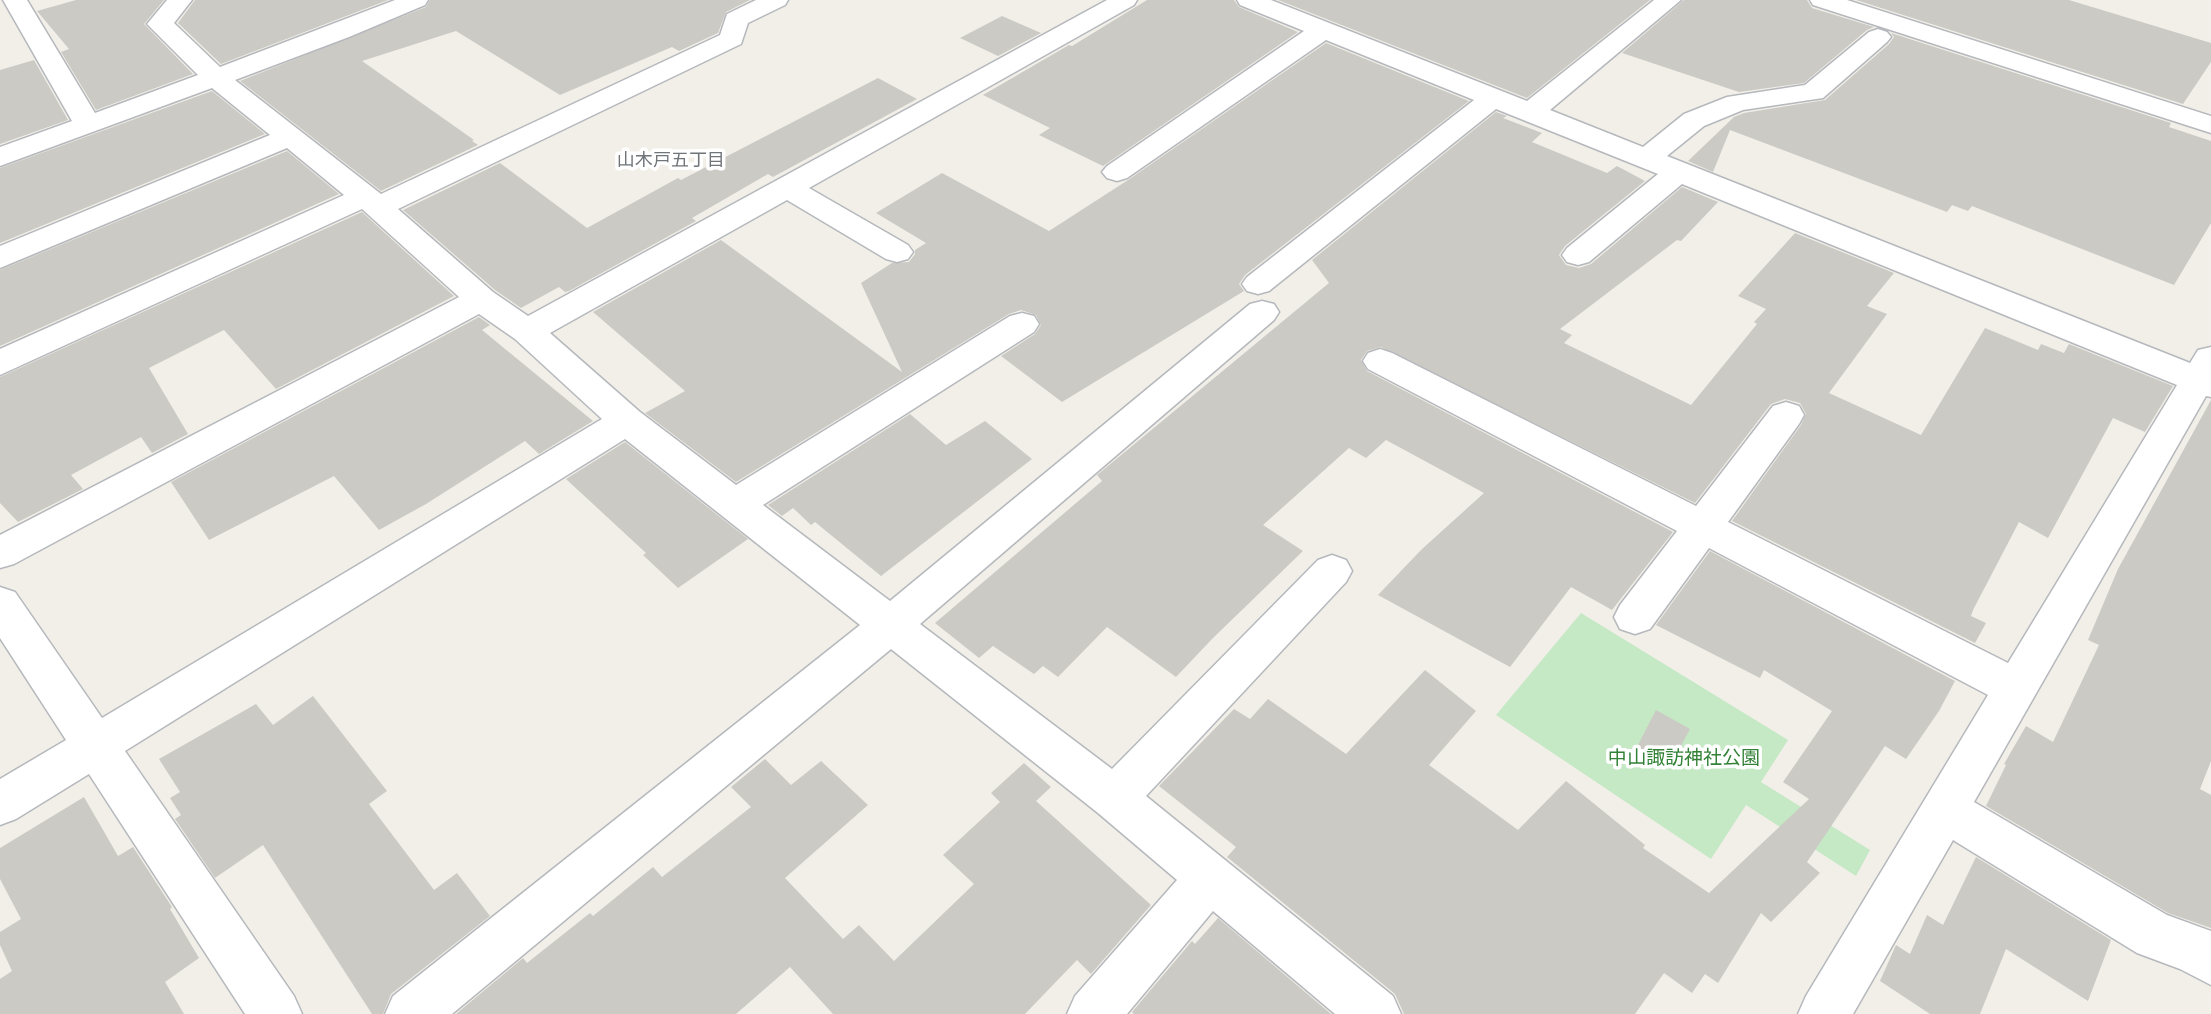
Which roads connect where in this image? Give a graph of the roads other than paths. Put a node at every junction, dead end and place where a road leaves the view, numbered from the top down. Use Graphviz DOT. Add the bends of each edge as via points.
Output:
graph roads {
  1 [pos="15,0"];
  2 [pos="180,0"];
  3 [pos="416,0"];
  4 [pos="1125,0"];
  5 [pos="1249,0"];
  6 [pos="1669,0"];
  7 [pos="1822,0"];
  8 [pos="759,3"];
  9 [pos="1312,19"];
  10 [pos="1878,37"];
  11 [pos="216,78"];
  12 [pos="1493,98"];
  13 [pos="1530,113"];
  14 [pos="87,123"];
  15 [pos="2211,125"];
  16 [pos="289,137"];
  17 [pos="0,157"];
  18 [pos="1646,159"];
  19 [pos="1117,172"];
  20 [pos="1679,172"];
  21 [pos="788,188"];
  22 [pos="372,202"];
  23 [pos="897,252"];
  24 [pos="1578,255"];
  25 [pos="0,258"];
  26 [pos="481,299"];
  27 [pos="1022,324"];
  28 [pos="527,331"];
  29 [pos="1380,361"];
  30 [pos="0,363"];
  31 [pos="2207,374"];
  32 [pos="1786,415"];
  33 [pos="627,421"];
  34 [pos="736,503"];
  35 [pos="1702,527"];
  36 [pos="0,553"];
  37 [pos="1332,571"];
  38 [pos="0,604"];
  39 [pos="1635,617"];
  40 [pos="889,626"];
  41 [pos="2016,688"];
  42 [pos="94,746"];
  43 [pos="1114,798"];
  44 [pos="0,804"];
  45 [pos="1944,809"];
  46 [pos="1211,877"];
  47 [pos="2211,960"];
  48 [pos="276,1014"];
  49 [pos="411,1014"];
  50 [pos="1093,1014"];
  51 [pos="1375,1014"];
  52 [pos="1824,1014"];
  1 -- 14 [label="street"];
  2 -- 11 [label="street" via="160,24"];
  3 -- 11 [label="street"];
  4 -- 21 [label="street"];
  5 -- 9 [label="street"];
  6 -- 13 [label="street"];
  7 -- 15 [label="street"];
  8 -- 22 [label="street" via="736,19 732,39"];
  9 -- 12 [label="street"];
  9 -- 19 [label="street"];
  10 -- 18 [label="street" via="1813,92 1737,103 1694,120"];
  11 -- 14 [label="street"];
  11 -- 16 [label="street"];
  12 -- 13 [label="street"];
  12 -- 40 [label="street"];
  13 -- 18 [label="street"];
  14 -- 17 [label="street"];
  16 -- 22 [label="street"];
  16 -- 25 [label="street"];
  18 -- 20 [label="street"];
  20 -- 24 [label="street"];
  20 -- 31 [label="street"];
  21 -- 23 [label="street"];
  21 -- 28 [label="street"];
  22 -- 26 [label="street"];
  22 -- 30 [label="street"];
  26 -- 28 [label="street"];
  26 -- 36 [label="street"];
  27 -- 34 [label="street"];
  28 -- 33 [label="street"];
  29 -- 35 [label="street"];
  31 -- 41 [label="street"];
  32 -- 35 [label="street"];
  33 -- 34 [label="street"];
  33 -- 42 [label="street"];
  34 -- 40 [label="street"];
  35 -- 39 [label="street"];
  35 -- 41 [label="street"];
  37 -- 43 [label="street"];
  38 -- 42 [label="street"];
  40 -- 43 [label="street"];
  40 -- 49 [label="street"];
  41 -- 45 [label="street"];
  42 -- 44 [label="street"];
  42 -- 48 [label="street"];
  43 -- 46 [label="street"];
  45 -- 47 [label="street" via="2155,936"];
  45 -- 52 [label="street"];
  46 -- 50 [label="street"];
  46 -- 51 [label="street"];
}
